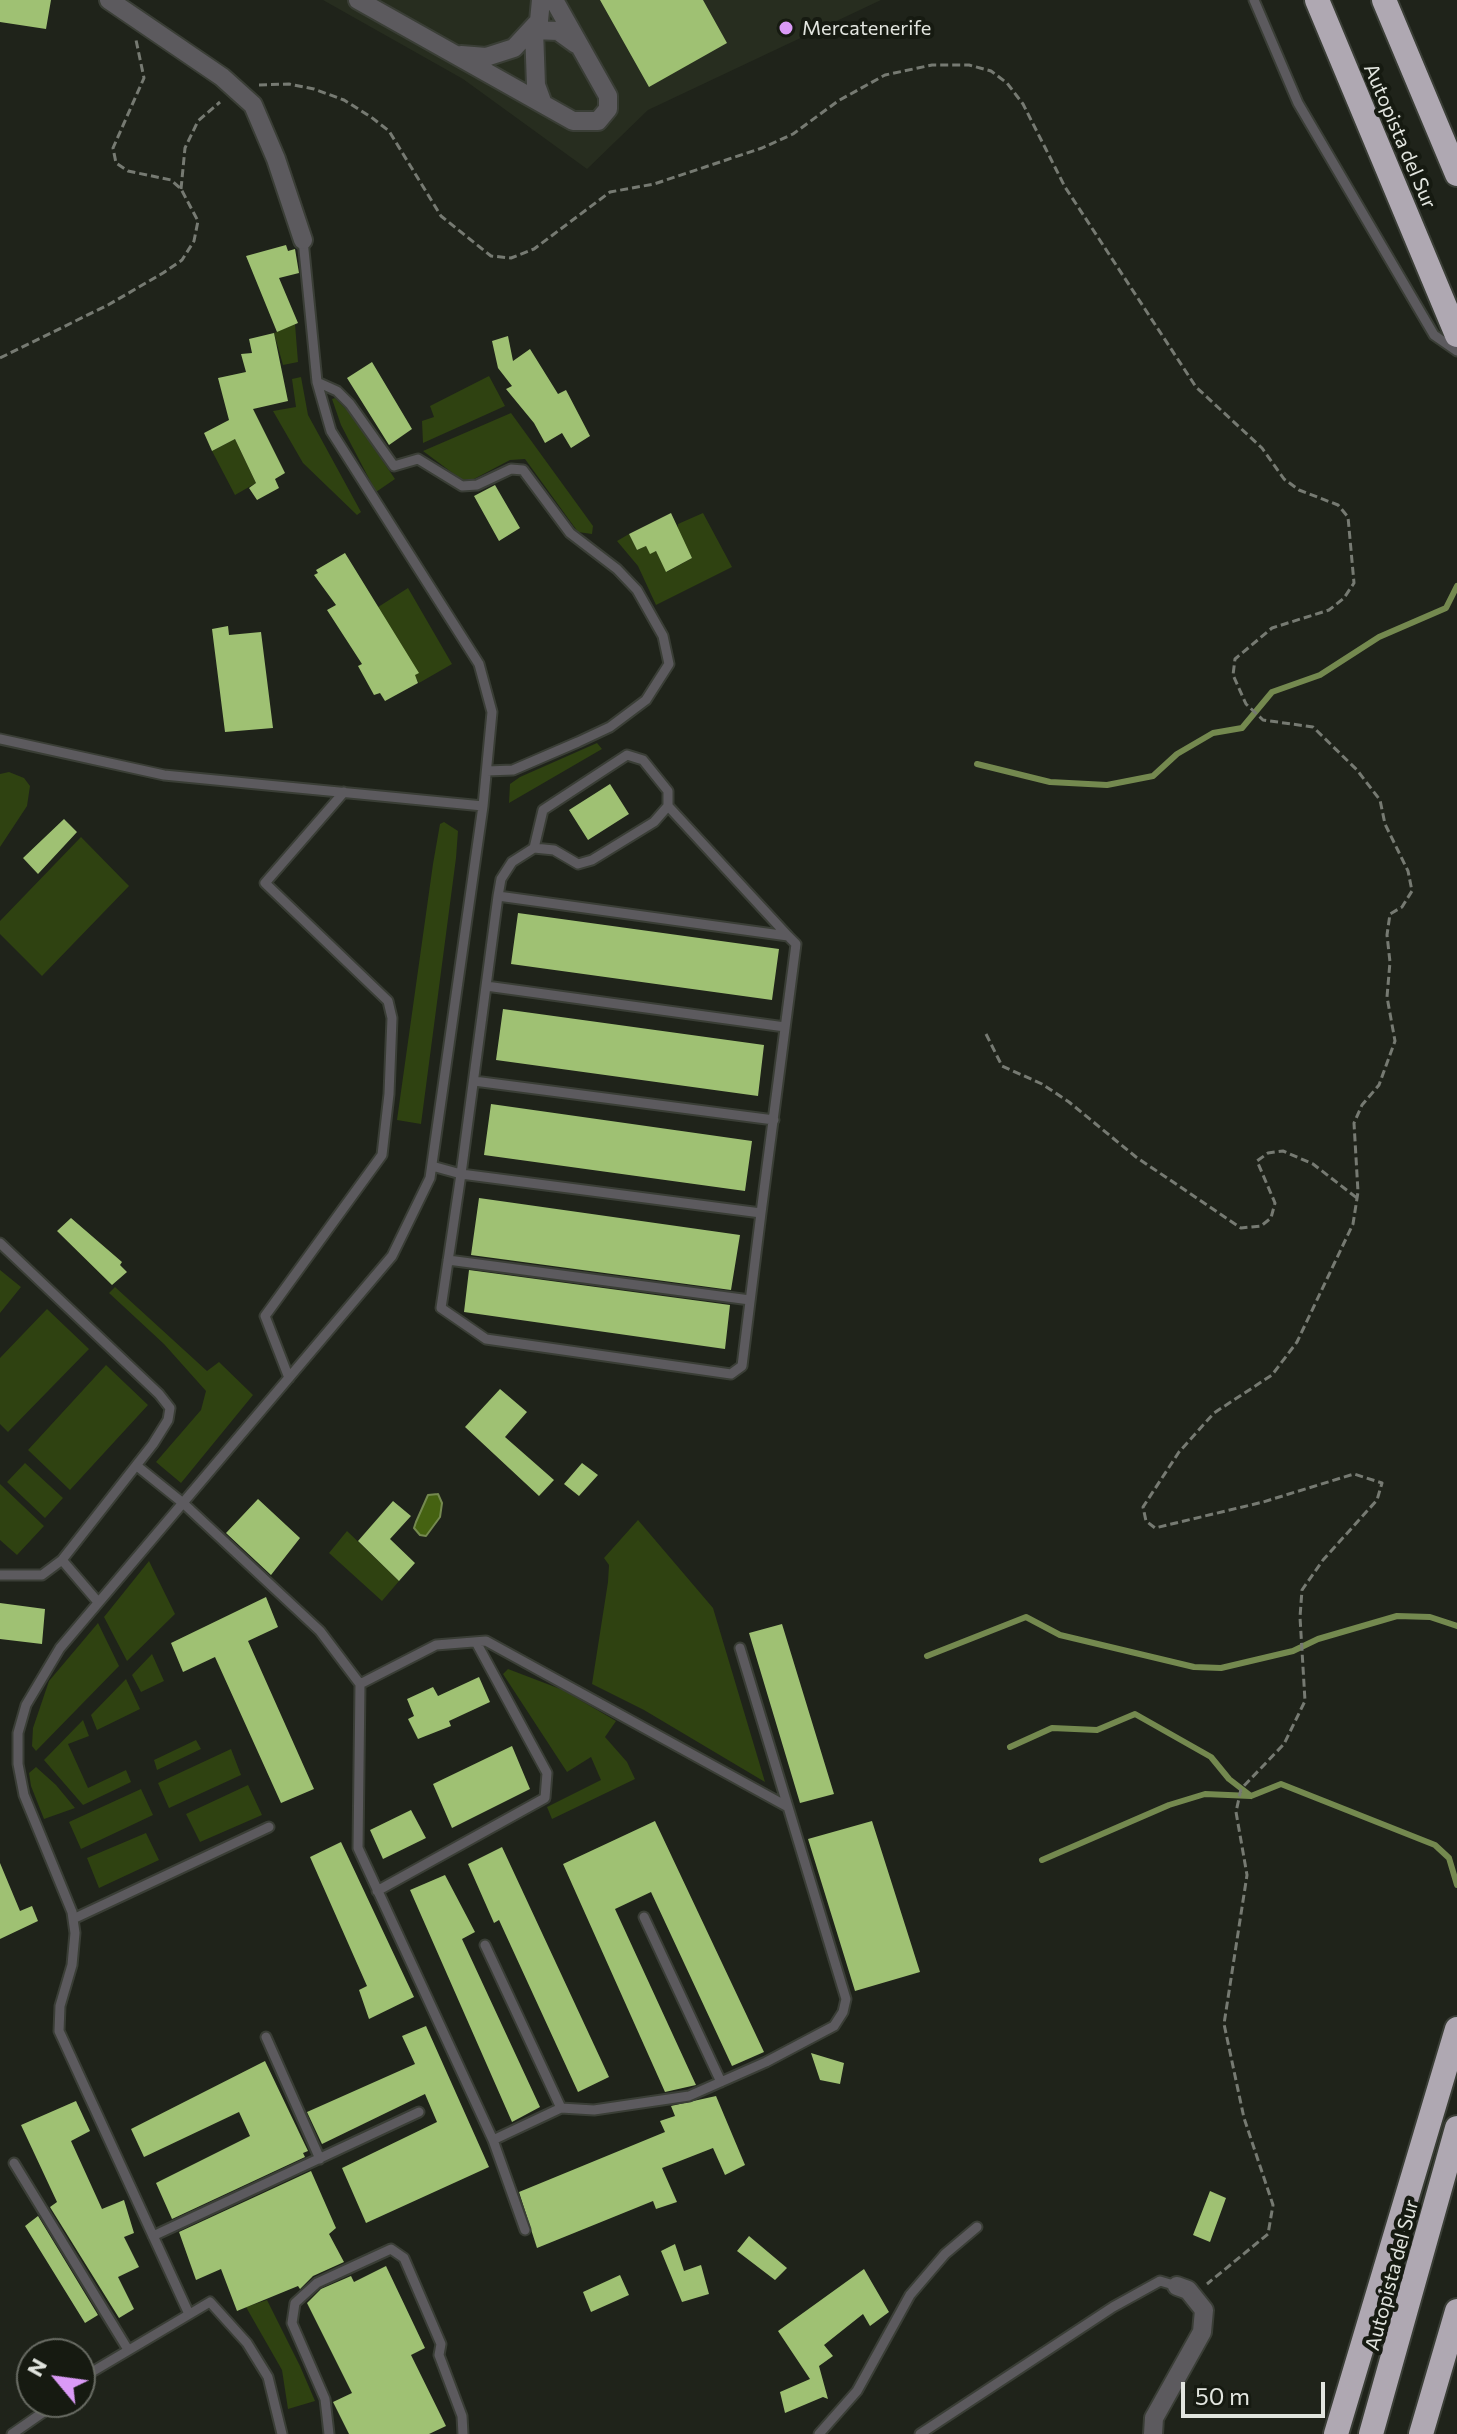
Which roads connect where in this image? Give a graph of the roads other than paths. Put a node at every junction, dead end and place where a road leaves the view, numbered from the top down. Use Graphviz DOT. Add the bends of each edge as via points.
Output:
graph roads {
  1 [pos="109,0"];
  2 [pos="358,0"];
  3 [pos="541,0"];
  4 [pos="554,0"];
  5 [pos="1254,0"];
  6 [pos="1317,0"];
  7 [pos="1384,0"];
  8 [pos="534,30"];
  9 [pos="451,52"];
  10 [pos="584,52"];
  11 [pos="543,104"];
  12 [pos="1457,174"];
  13 [pos="303,240"];
  14 [pos="1457,335"];
  15 [pos="1457,351"];
  16 [pos="317,382"];
  17 [pos="0,739"];
  18 [pos="487,771"];
  19 [pos="344,792"];
  20 [pos="483,806"];
  21 [pos="668,806"];
  22 [pos="534,848"];
  23 [pos="498,896"];
  24 [pos="788,936"];
  25 [pos="486,986"];
  26 [pos="785,1027"];
  27 [pos="474,1081"];
  28 [pos="774,1120"];
  29 [pos="432,1166"];
  30 [pos="461,1174"];
  31 [pos="761,1213"];
  32 [pos="0,1243"];
  33 [pos="448,1260"];
  34 [pos="750,1300"];
  35 [pos="289,1378"];
  36 [pos="137,1466"];
  37 [pos="183,1503"];
  38 [pos="62,1560"];
  39 [pos="0,1575"];
  40 [pos="98,1602"];
  41 [pos="476,1642"];
  42 [pos="740,1648"];
  43 [pos="360,1684"];
  44 [pos="789,1807"];
  45 [pos="269,1827"];
  46 [pos="377,1891"];
  47 [pos="644,1917"];
  48 [pos="73,1919"];
  49 [pos="485,1945"];
  50 [pos="1457,2029"];
  51 [pos="266,2037"];
  52 [pos="721,2082"];
  53 [pos="561,2108"];
  54 [pos="419,2112"];
  55 [pos="1457,2128"];
  56 [pos="493,2140"];
  57 [pos="320,2159"];
  58 [pos="14,2163"];
  59 [pos="977,2227"];
  60 [pos="525,2230"];
  61 [pos="153,2236"];
  62 [pos="1184,2291"];
  63 [pos="1457,2311"];
  64 [pos="189,2314"];
  65 [pos="127,2348"];
  66 [pos="96,2368"];
  67 [pos="35,2418"];
  68 [pos="12,2434"];
  69 [pos="282,2434"];
  70 [pos="329,2434"];
  71 [pos="463,2434"];
  72 [pos="819,2434"];
  73 [pos="920,2434"];
  74 [pos="1153,2434"];
  75 [pos="1336,2434"];
  76 [pos="1371,2434"];
  77 [pos="1421,2434"];
  1 -- 13 [label="street" via="253,105"];
  2 -- 9 [label="street"];
  3 -- 8 [label="street"];
  4 -- 10 [label="street"];
  5 -- 15 [label="lane" via="1298,103 1434,335"];
  6 -- 14 [label="highway, Autopista del Sur"];
  7 -- 12 [label="highway, Autopista del Sur"];
  8 -- 9 [label="street" via="499,55"];
  8 -- 10 [label="street" via="558,31"];
  8 -- 11 [label="street" via="536,85"];
  9 -- 11 [label="street"];
  10 -- 11 [label="street" via="608,96 604,116 582,123"];
  13 -- 16 [label="lane"];
  16 -- 18 [label="lane" via="331,431 479,664 492,712"];
  16 -- 18 [label="lane" via="350,404 394,466 418,459 462,486 511,469 523,470 570,533 637,590 663,636 669,664 646,700 610,727 578,742 513,770"];
  17 -- 19 [label="lane" via="164,775"];
  18 -- 20 [label="lane"];
  19 -- 20 [label="lane"];
  19 -- 35 [label="lane" via="265,883 388,1001 389,1094 382,1155 265,1316"];
  20 -- 29 [label="lane"];
  21 -- 22 [label="lane" via="654,822 592,860 578,864 554,850"];
  21 -- 22 [label="lane" via="668,791 643,760 627,755 543,810"];
  21 -- 24 [label="lane"];
  22 -- 23 [label="lane" via="512,862"];
  23 -- 24 [label="lane"];
  23 -- 25 [label="lane"];
  24 -- 26 [label="lane" via="796,944"];
  25 -- 26 [label="lane"];
  25 -- 27 [label="lane"];
  26 -- 28 [label="lane"];
  27 -- 28 [label="lane"];
  27 -- 30 [label="lane"];
  28 -- 31 [label="lane"];
  29 -- 30 [label="lane"];
  29 -- 35 [label="lane" via="392,1256"];
  30 -- 31 [label="lane"];
  30 -- 33 [label="lane"];
  31 -- 34 [label="lane"];
  32 -- 36 [label="lane" via="170,1408 168,1420"];
  33 -- 34 [label="lane"];
  33 -- 34 [label="lane" via="441,1308 486,1339 731,1374 742,1366"];
  35 -- 37 [label="lane"];
  36 -- 37 [label="lane"];
  36 -- 38 [label="lane"];
  37 -- 40 [label="lane"];
  37 -- 43 [label="lane" via="320,1631"];
  38 -- 39 [label="lane" via="42,1575"];
  38 -- 40 [label="lane"];
  40 -- 48 [label="lane" via="60,1648 26,1705 18,1733 24,1795"];
  41 -- 43 [label="lane" via="436,1645"];
  41 -- 44 [label="lane" via="486,1641"];
  41 -- 46 [label="lane" via="547,1773 545,1798"];
  42 -- 44 [label="lane"];
  43 -- 46 [label="lane" via="358,1848"];
  44 -- 52 [label="lane" via="846,1999 843,2012 834,2026"];
  45 -- 48 [label="lane"];
  46 -- 56 [label="lane"];
  47 -- 52 [label="lane"];
  48 -- 61 [label="lane" via="72,1965 59,2031"];
  49 -- 53 [label="lane"];
  50 -- 75 [label="highway"];
  51 -- 57 [label="lane"];
  52 -- 53 [label="lane" via="689,2096 594,2110"];
  53 -- 56 [label="lane"];
  54 -- 57 [label="lane"];
  55 -- 76 [label="highway, Autopista del Sur"];
  56 -- 60 [label="lane"];
  57 -- 61 [label="lane"];
  58 -- 65 [label="lane"];
  59 -- 72 [label="lane" via="910,2295 857,2391"];
  61 -- 64 [label="lane"];
  62 -- 73 [label="lane" via="1160,2281"];
  62 -- 74 [label="street" via="1204,2310 1202,2332 1154,2418"];
  63 -- 77 [label="highway"];
  64 -- 65 [label="lane"];
  64 -- 69 [label="lane" via="210,2302 247,2343 268,2377"];
  65 -- 66 [label="lane"];
  67 -- 68 [label="lane"];
  70 -- 71 [label="lane" via="325,2399 292,2323 295,2303 317,2283 391,2249 404,2258 441,2344 439,2355 462,2416"];
}
